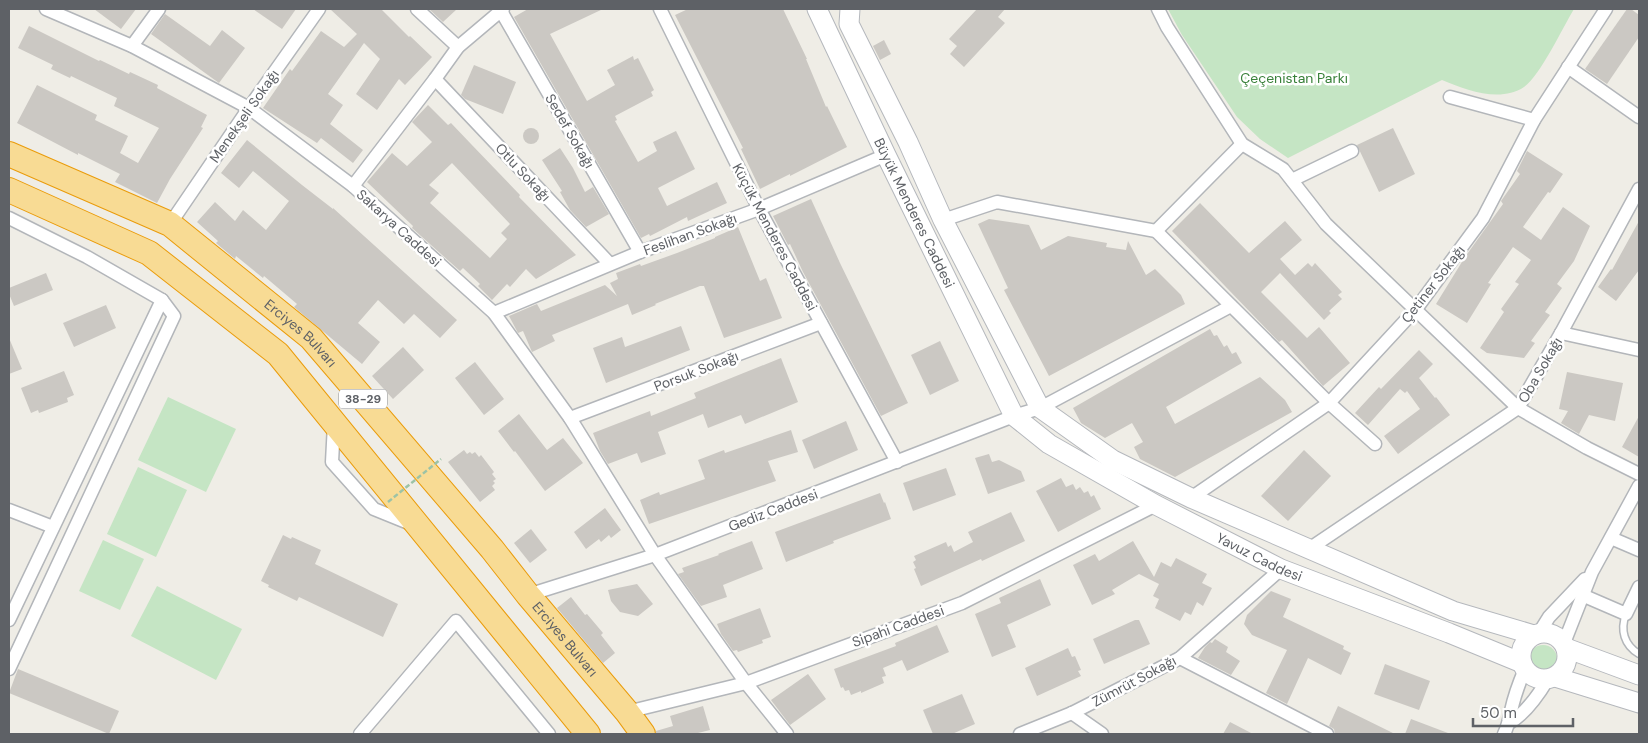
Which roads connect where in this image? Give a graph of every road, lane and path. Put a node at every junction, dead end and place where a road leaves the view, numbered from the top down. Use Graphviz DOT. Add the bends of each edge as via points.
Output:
graph roads {
  1 [pos="46,9"];
  2 [pos="159,9"];
  3 [pos="319,9"];
  4 [pos="417,9"];
  5 [pos="660,9"];
  6 [pos="817,9"];
  7 [pos="850,9"];
  8 [pos="1158,9"];
  9 [pos="1606,9"];
  10 [pos="502,10"];
  11 [pos="132,46"];
  12 [pos="458,47"];
  13 [pos="1568,67"];
  14 [pos="435,79"];
  15 [pos="1450,97"];
  16 [pos="249,108"];
  17 [pos="1639,118"];
  18 [pos="1534,120"];
  19 [pos="1242,144"];
  20 [pos="1352,151"];
  21 [pos="9,154"];
  22 [pos="886,155"];
  23 [pos="1292,180"];
  24 [pos="353,186"];
  25 [pos="1639,189"];
  26 [pos="9,190"];
  27 [pos="759,208"];
  28 [pos="9,218"];
  29 [pos="943,220"];
  30 [pos="170,224"];
  31 [pos="1156,231"];
  32 [pos="640,252"];
  33 [pos="610,264"];
  34 [pos="162,300"];
  35 [pos="1230,306"];
  36 [pos="1416,309"];
  37 [pos="494,313"];
  38 [pos="821,323"];
  39 [pos="1561,333"];
  40 [pos="1639,350"];
  41 [pos="1329,403"];
  42 [pos="1040,408"];
  43 [pos="1518,408"];
  44 [pos="1014,416"];
  45 [pos="570,418"];
  46 [pos="1375,444"];
  47 [pos="441,459"];
  48 [pos="897,462"];
  49 [pos="1639,474"];
  50 [pos="1639,486"];
  51 [pos="1191,498"];
  52 [pos="388,502"];
  53 [pos="1156,504"];
  54 [pos="9,510"];
  55 [pos="53,527"];
  56 [pos="1611,538"];
  57 [pos="1309,549"];
  58 [pos="1639,550"];
  59 [pos="655,556"];
  60 [pos="1281,569"];
  61 [pos="1592,572"];
  62 [pos="1639,587"];
  63 [pos="528,595"];
  64 [pos="1582,595"];
  65 [pos="1626,614"];
  66 [pos="9,620"];
  67 [pos="1536,634"];
  68 [pos="1565,646"];
  69 [pos="1639,654"];
  70 [pos="1180,658"];
  71 [pos="1524,666"];
  72 [pos="9,669"];
  73 [pos="1639,675"];
  74 [pos="1552,678"];
  75 [pos="746,683"];
  76 [pos="1639,702"];
  77 [pos="627,712"];
  78 [pos="1072,713"];
  79 [pos="1506,728"];
  80 [pos="360,734"];
  81 [pos="549,734"];
  82 [pos="588,734"];
  83 [pos="643,734"];
  84 [pos="787,734"];
  85 [pos="1020,734"];
  86 [pos="1102,734"];
  87 [pos="1327,734"];
  1 -- 11 [label="street, Sakarya Caddesi"];
  2 -- 11 [label="street"];
  3 -- 16 [label="street, Menekşeli Sokağı"];
  4 -- 12 [label="street"];
  5 -- 27 [label="street, Küçük Menderes Caddesi"];
  6 -- 22 [label="street, Büyük Menderes Caddesi"];
  7 -- 29 [label="street, Büyük Menderes Caddesi" via="849,24"];
  8 -- 19 [label="street"];
  9 -- 13 [label="street, Çetiner Sokağı"];
  10 -- 12 [label="street"];
  10 -- 32 [label="street, Sedef Sokağı"];
  11 -- 16 [label="street, Sakarya Caddesi"];
  12 -- 14 [label="street"];
  13 -- 17 [label="street"];
  13 -- 18 [label="street, Çetiner Sokağı"];
  14 -- 24 [label="street"];
  14 -- 33 [label="street, Otlu Sokağı"];
  15 -- 18 [label="street"];
  16 -- 24 [label="street, Sakarya Caddesi"];
  16 -- 30 [label="street, Menekşeli Sokağı"];
  18 -- 36 [label="street, Çetiner Sokağı" via="1483,218"];
  19 -- 23 [label="street" via="1283,169"];
  19 -- 31 [label="street"];
  20 -- 23 [label="street"];
  21 -- 30 [label="highway, Erciyes Bulvarı / 38-29"];
  22 -- 27 [label="street, Feslihan Sokağı"];
  22 -- 44 [label="street, Büyük Menderes Caddesi"];
  23 -- 36 [label="street" via="1326,224"];
  24 -- 37 [label="street, Sakarya Caddesi"];
  25 -- 39 [label="street, Oba Sokağı"];
  26 -- 82 [label="highway, Erciyes Bulvarı / 38-29" via="149,253 278,354"];
  27 -- 32 [label="street, Feslihan Sokağı"];
  27 -- 38 [label="street, Küçük Menderes Caddesi"];
  28 -- 34 [label="street"];
  29 -- 31 [label="street" via="997,202"];
  29 -- 42 [label="street, Büyük Menderes Caddesi"];
  30 -- 63 [label="highway, Erciyes Bulvarı / 38-29" via="311,338"];
  31 -- 35 [label="street"];
  32 -- 33 [label="street, Feslihan Sokağı"];
  33 -- 37 [label="street, Feslihan Sokağı"];
  34 -- 55 [label="street"];
  34 -- 72 [label="street" via="174,316"];
  35 -- 41 [label="street"];
  35 -- 42 [label="street, Gediz Caddesi"];
  36 -- 41 [label="street, Çetiner Sokağı"];
  36 -- 43 [label="street"];
  37 -- 45 [label="street, Sakarya Caddesi"];
  38 -- 45 [label="street, Porsuk Sokağı"];
  38 -- 48 [label="street, Küçük Menderes Caddesi"];
  39 -- 40 [label="street"];
  39 -- 43 [label="street, Oba Sokağı"];
  41 -- 46 [label="street"];
  41 -- 51 [label="street, Çetiner Sokağı"];
  42 -- 44 [label="street, Gediz Caddesi"];
  42 -- 51 [label="street, Yavuz Caddesi" via="1113,460"];
  43 -- 49 [label="street"];
  43 -- 57 [label="street, Oba Sokağı"];
  44 -- 48 [label="street, Gediz Caddesi"];
  44 -- 53 [label="street, Yavuz Caddesi" via="1049,444"];
  45 -- 59 [label="street, Sakarya Caddesi"];
  47 -- 52 [label="path, bridge"];
  48 -- 59 [label="street, Gediz Caddesi"];
  50 -- 56 [label="street"];
  51 -- 57 [label="street, Yavuz Caddesi"];
  53 -- 60 [label="street, Yavuz Caddesi"];
  53 -- 75 [label="street, Sipahi Caddesi" via="962,603"];
  54 -- 55 [label="street"];
  55 -- 66 [label="street"];
  56 -- 58 [label="street"];
  56 -- 61 [label="street"];
  57 -- 67 [label="street, Yavuz Caddesi" via="1453,611"];
  59 -- 63 [label="street, Gediz Caddesi"];
  59 -- 75 [label="street, Sakarya Caddesi"];
  60 -- 70 [label="street, Zümrüt Sokağı"];
  60 -- 71 [label="street, Yavuz Caddesi"];
  61 -- 64 [label="street"];
  61 -- 67 [label="street"];
  62 -- 65 [label="street"];
  63 -- 77 [label="highway, Erciyes Bulvarı / 38-29"];
  64 -- 65 [label="street"];
  64 -- 68 [label="street"];
  65 -- 69 [label="lane" via="1622,626 1625,639"];
  67 -- 68 [label="street" via="1550,633"];
  67 -- 71 [label="street" via="1524,644"];
  68 -- 73 [label="street"];
  68 -- 74 [label="street" via="1564,668"];
  70 -- 78 [label="street, Zümrüt Sokağı"];
  70 -- 87 [label="street"];
  71 -- 74 [label="street" via="1535,678"];
  71 -- 79 [label="street"];
  74 -- 76 [label="street"];
  74 -- 79 [label="street"];
  75 -- 77 [label="street, Sipahi Caddesi"];
  75 -- 84 [label="street, Sakarya Caddesi"];
  77 -- 83 [label="highway, Erciyes Bulvarı / 38-29"];
  78 -- 85 [label="street, Zümrüt Sokağı"];
  78 -- 86 [label="street"];
  80 -- 81 [label="street" via="456,621"];
}
